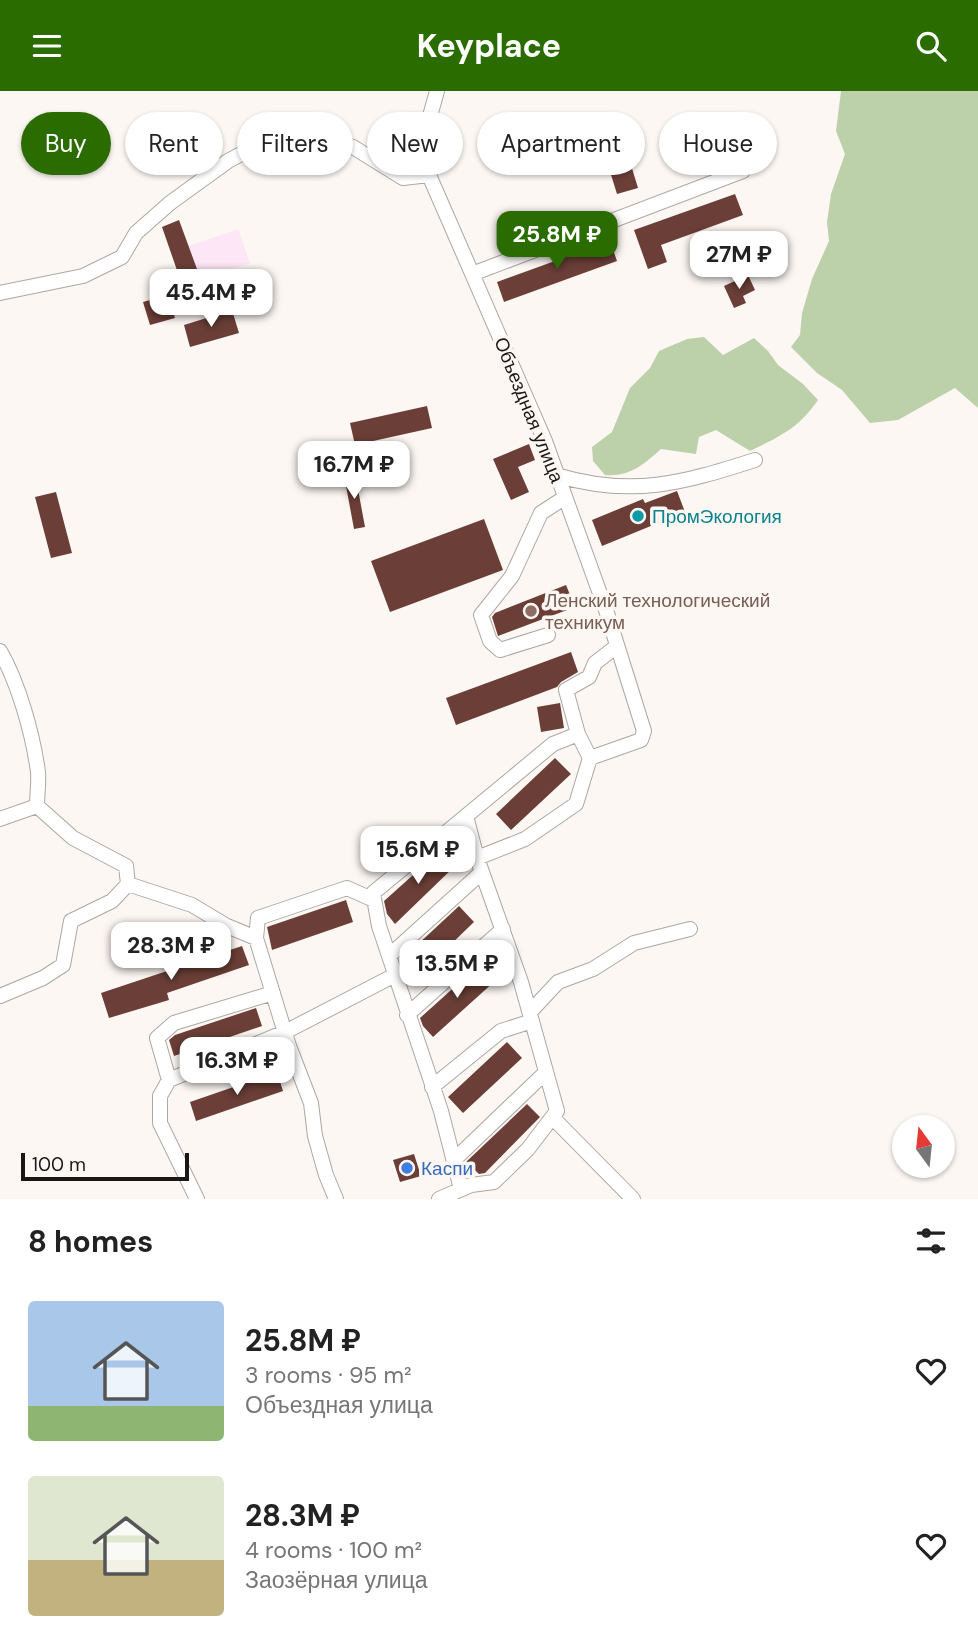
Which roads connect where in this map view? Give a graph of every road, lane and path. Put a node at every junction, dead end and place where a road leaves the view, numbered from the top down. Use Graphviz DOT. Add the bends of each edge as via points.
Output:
graph roads {
  1 [pos="437,91"];
  2 [pos="432,112"];
  3 [pos="367,156"];
  4 [pos="397,175"];
  5 [pos="429,175"];
  6 [pos="732,175"];
  7 [pos="472,274"];
  8 [pos="0,293"];
  9 [pos="755,460"];
  10 [pos="556,475"];
  11 [pos="564,498"];
  12 [pos="548,635"];
  13 [pos="617,646"];
  14 [pos="0,651"];
  15 [pos="578,734"];
  16 [pos="590,758"];
  17 [pos="37,806"];
  18 [pos="466,816"];
  19 [pos="0,819"];
  20 [pos="480,865"];
  21 [pos="128,884"];
  22 [pos="374,900"];
  23 [pos="503,929"];
  24 [pos="690,929"];
  25 [pos="256,938"];
  26 [pos="389,956"];
  27 [pos="395,975"];
  28 [pos="273,993"];
  29 [pos="0,996"];
  30 [pos="407,1015"];
  31 [pos="531,1016"];
  32 [pos="285,1032"];
  33 [pos="546,1072"];
  34 [pos="169,1080"];
  35 [pos="432,1087"];
  36 [pos="553,1118"];
  37 [pos="454,1160"];
  38 [pos="461,1189"];
  39 [pos="331,1197"];
  40 [pos="197,1199"];
  41 [pos="439,1199"];
  42 [pos="633,1199"];
  1 -- 2 [label="street, Объездная улица"];
  3 -- 8 [label="street" via="291,127 228,161 170,203 136,233 122,257 83,276"];
  4 -- 5 [label="street" via="403,179"];
  5 -- 7 [label="street, Объездная улица"];
  6 -- 7 [label="street"];
  7 -- 10 [label="street, Объездная улица"];
  9 -- 10 [label="street" via="685,482 648,486 597,485"];
  10 -- 11 [label="street, Объездная улица"];
  11 -- 12 [label="street" via="541,513 512,576 481,615 490,641 500,650"];
  11 -- 13 [label="street, Объездная улица"];
  13 -- 15 [label="street" via="595,663 589,677 566,690"];
  13 -- 16 [label="street, Объездная улица" via="644,731 641,740"];
  14 -- 17 [label="street" via="25,716 38,773"];
  15 -- 16 [label="street"];
  15 -- 18 [label="street" via="553,744"];
  16 -- 20 [label="street" via="576,804"];
  17 -- 19 [label="street"];
  17 -- 21 [label="street" via="72,838 126,866"];
  18 -- 20 [label="street"];
  18 -- 22 [label="street" via="373,893"];
  20 -- 23 [label="street"];
  20 -- 26 [label="street"];
  21 -- 25 [label="street" via="192,905"];
  21 -- 29 [label="street" via="112,901 71,921 62,965"];
  22 -- 25 [label="street" via="347,888 258,918"];
  22 -- 26 [label="street"];
  23 -- 30 [label="street"];
  23 -- 31 [label="street"];
  24 -- 31 [label="street" via="634,943 593,969 558,982"];
  25 -- 28 [label="street"];
  26 -- 27 [label="street"];
  27 -- 30 [label="street"];
  27 -- 32 [label="street"];
  28 -- 32 [label="street"];
  28 -- 34 [label="street" via="174,1023 157,1038"];
  30 -- 35 [label="street"];
  31 -- 33 [label="street"];
  31 -- 35 [label="street" via="501,1031"];
  32 -- 34 [label="street"];
  32 -- 39 [label="street" via="311,1103"];
  33 -- 36 [label="street" via="557,1111"];
  33 -- 37 [label="street"];
  34 -- 40 [label="street" via="160,1096 160,1123"];
  35 -- 37 [label="street"];
  36 -- 38 [label="street" via="494,1182"];
  36 -- 42 [label="street"];
  37 -- 38 [label="street"];
  38 -- 41 [label="street"];
}
